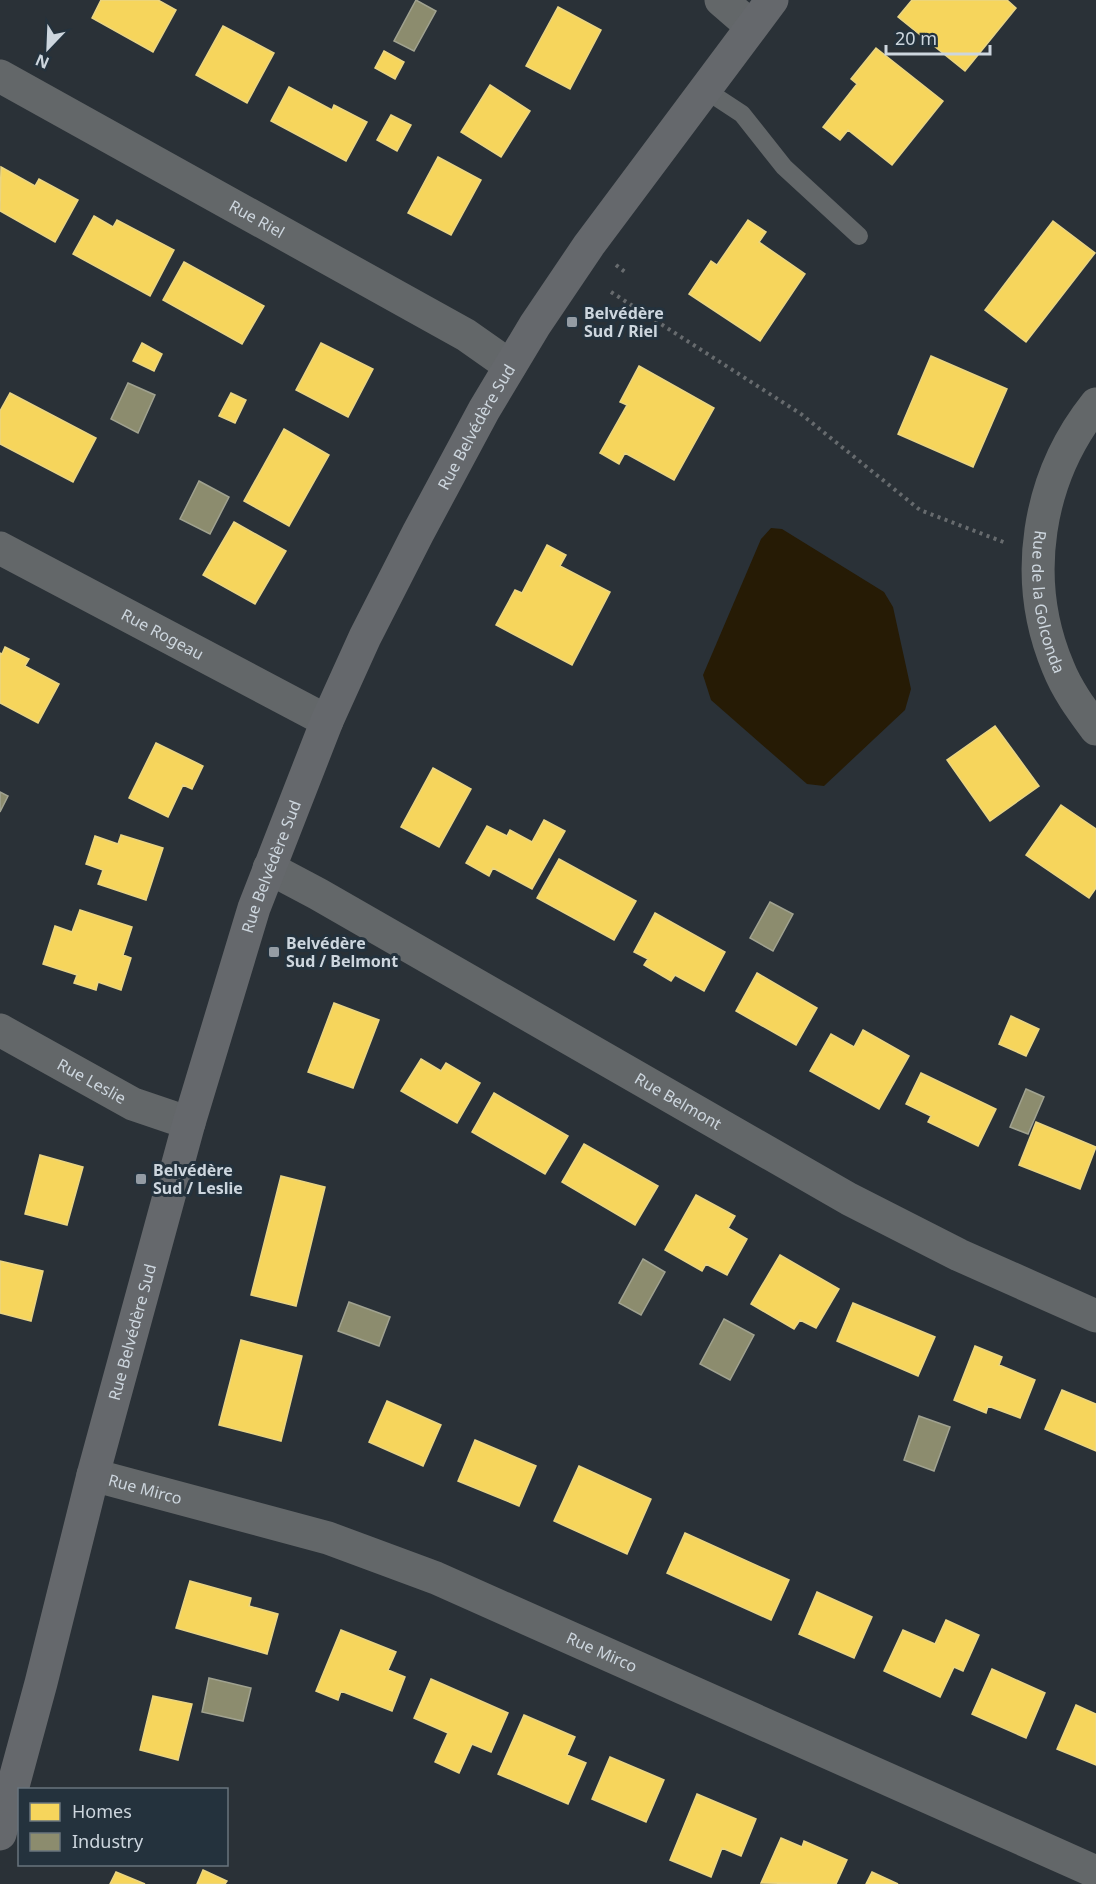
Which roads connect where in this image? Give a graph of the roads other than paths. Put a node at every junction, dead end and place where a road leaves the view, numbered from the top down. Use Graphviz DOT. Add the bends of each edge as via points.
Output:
graph roads {
  1 [pos="721,0"];
  2 [pos="772,0"];
  3 [pos="751,26"];
  4 [pos="0,76"];
  5 [pos="704,89"];
  6 [pos="859,236"];
  7 [pos="510,366"];
  8 [pos="1096,404"];
  9 [pos="0,548"];
  10 [pos="327,721"];
  11 [pos="1096,729"];
  12 [pos="269,868"];
  13 [pos="0,1030"];
  14 [pos="189,1123"];
  15 [pos="1096,1316"];
  16 [pos="93,1475"];
  17 [pos="0,1834"];
  18 [pos="1096,1872"];
  1 -- 3 [label="street"];
  2 -- 3 [label="street, Rue Belvédère Sud"];
  3 -- 5 [label="street, Rue Belvédère Sud"];
  4 -- 7 [label="street, Rue Riel" via="466,335"];
  5 -- 6 [label="lane" via="742,114 784,167"];
  5 -- 7 [label="street, Rue Belvédère Sud" via="588,245"];
  7 -- 10 [label="street, Rue Belvédère Sud" via="418,532"];
  8 -- 11 [label="street, Rue de la Golconda" via="1068,446 1052,481 1042,517 1038,555 1039,593 1058,668"];
  9 -- 10 [label="street, Rue Rogeau"];
  10 -- 12 [label="street, Rue Belvédère Sud"];
  12 -- 14 [label="street, Rue Belvédère Sud"];
  12 -- 15 [label="street, Rue Belmont" via="849,1199 959,1255"];
  13 -- 14 [label="street, Rue Leslie" via="133,1104"];
  14 -- 16 [label="street, Rue Belvédère Sud"];
  16 -- 17 [label="street, Rue Belvédère Sud"];
  16 -- 18 [label="street, Rue Mirco" via="284,1525 406,1566"];
}
